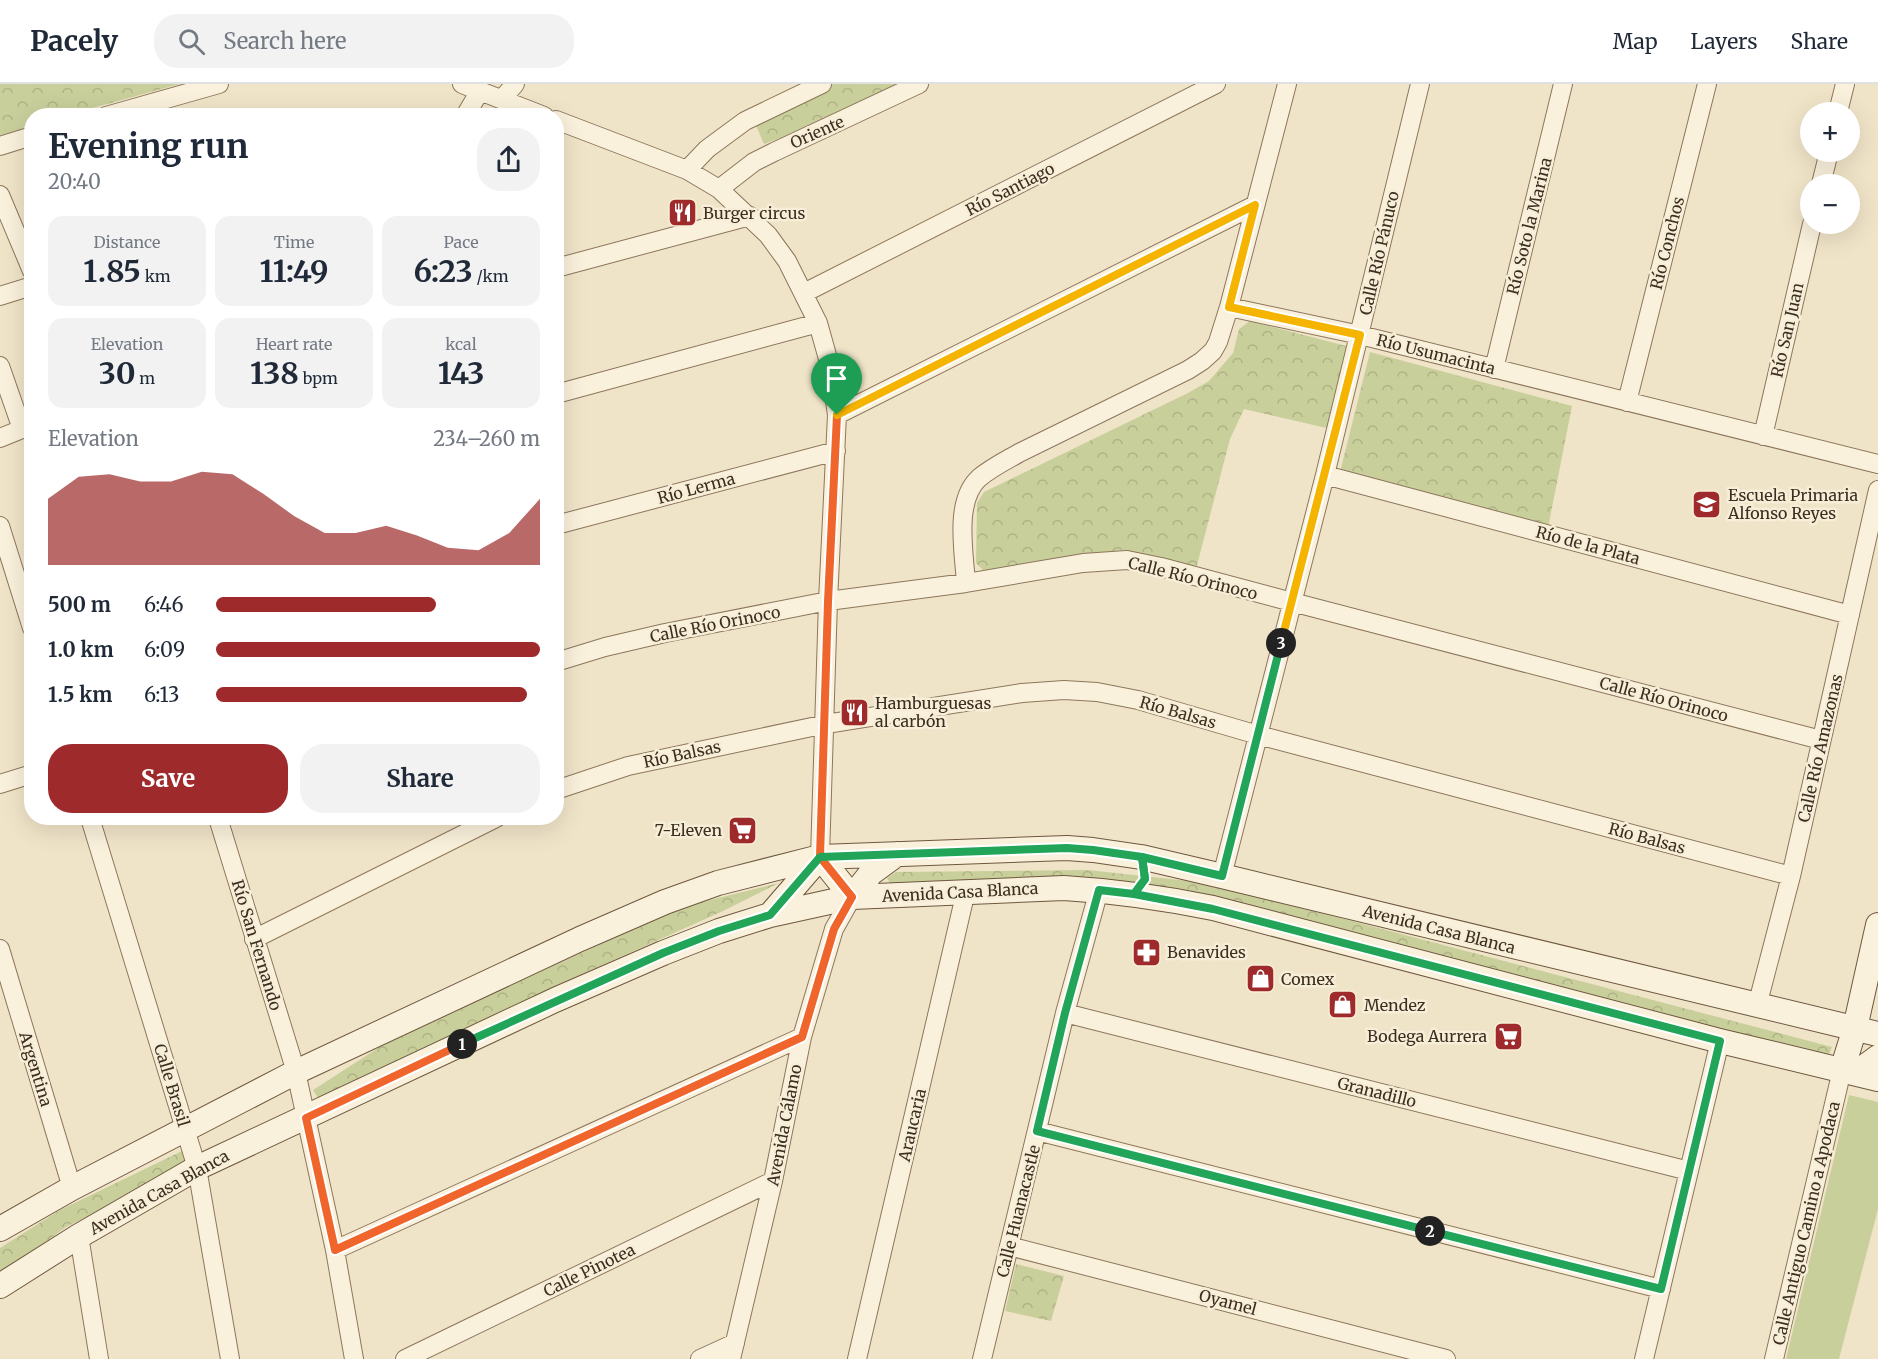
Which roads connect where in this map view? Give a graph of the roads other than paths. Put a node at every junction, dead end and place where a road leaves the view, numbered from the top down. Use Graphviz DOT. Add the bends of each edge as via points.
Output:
graph roads {
  1 [pos="219,84"];
  2 [pos="462,84"];
  3 [pos="515,84"];
  4 [pos="822,84"];
  5 [pos="919,84"];
  6 [pos="1216,84"];
  7 [pos="1287,84"];
  8 [pos="1420,84"];
  9 [pos="1563,84"];
  10 [pos="1707,84"];
  11 [pos="1845,84"];
  12 [pos="480,91"];
  13 [pos="502,99"];
  14 [pos="1840,102"];
  15 [pos="134,108"];
  16 [pos="470,108"];
  17 [pos="524,108"];
  18 [pos="564,123"];
  19 [pos="24,138"];
  20 [pos="0,146"];
  21 [pos="687,170"];
  22 [pos="719,189"];
  23 [pos="0,195"];
  24 [pos="1255,205"];
  25 [pos="750,216"];
  26 [pos="1810,234"];
  27 [pos="24,252"];
  28 [pos="564,266"];
  29 [pos="24,288"];
  30 [pos="804,293"];
  31 [pos="0,296"];
  32 [pos="1229,307"];
  33 [pos="818,323"];
  34 [pos="1360,335"];
  35 [pos="0,366"];
  36 [pos="1494,369"];
  37 [pos="564,392"];
  38 [pos="1627,402"];
  39 [pos="837,415"];
  40 [pos="24,420"];
  41 [pos="24,428"];
  42 [pos="1763,436"];
  43 [pos="0,438"];
  44 [pos="836,451"];
  45 [pos="1878,464"];
  46 [pos="1325,475"];
  47 [pos="1878,490"];
  48 [pos="564,523"];
  49 [pos="0,526"];
  50 [pos="1870,556"];
  51 [pos="966,583"];
  52 [pos="24,602"];
  53 [pos="828,602"];
  54 [pos="1292,602"];
  55 [pos="1850,615"];
  56 [pos="564,660"];
  57 [pos="826,724"];
  58 [pos="1258,735"];
  59 [pos="1821,740"];
  60 [pos="24,776"];
  61 [pos="0,784"];
  62 [pos="564,787"];
  63 [pos="92,825"];
  64 [pos="220,825"];
  65 [pos="482,825"];
  66 [pos="897,854"];
  67 [pos="820,857"];
  68 [pos="1142,857"];
  69 [pos="1222,876"];
  70 [pos="1791,876"];
  71 [pos="1099,890"];
  72 [pos="966,891"];
  73 [pos="1134,894"];
  74 [pos="852,897"];
  75 [pos="770,915"];
  76 [pos="1878,925"];
  77 [pos="254,939"];
  78 [pos="0,949"];
  79 [pos="1757,1006"];
  80 [pos="1065,1013"];
  81 [pos="1867,1031"];
  82 [pos="802,1037"];
  83 [pos="1720,1041"];
  84 [pos="1878,1048"];
  85 [pos="1878,1057"];
  86 [pos="296,1072"];
  87 [pos="1853,1077"];
  88 [pos="306,1118"];
  89 [pos="186,1130"];
  90 [pos="1037,1131"];
  91 [pos="197,1168"];
  92 [pos="1689,1171"];
  93 [pos="773,1181"];
  94 [pos="72,1188"];
  95 [pos="0,1229"];
  96 [pos="79,1236"];
  97 [pos="1009,1246"];
  98 [pos="335,1250"];
  99 [pos="0,1286"];
  100 [pos="1661,1289"];
  101 [pos="733,1351"];
  102 [pos="99,1359"];
  103 [pos="230,1359"];
  104 [pos="354,1359"];
  105 [pos="405,1359"];
  106 [pos="700,1359"];
  107 [pos="857,1359"];
  108 [pos="982,1359"];
  109 [pos="1446,1359"];
  110 [pos="1644,1359"];
  111 [pos="1774,1359"];
  1 -- 15 [label="street"];
  2 -- 12 [label="street"];
  3 -- 13 [label="street"];
  4 -- 21 [label="street" via="738,126"];
  5 -- 22 [label="street, Oriente" via="754,162"];
  6 -- 30 [label="street, Río Santiago"];
  7 -- 24 [label="street"];
  8 -- 34 [label="street, Calle Río Pánuco"];
  9 -- 36 [label="street, Río Soto la Marina"];
  10 -- 38 [label="street, Río Conchos"];
  11 -- 14 [label="street"];
  12 -- 13 [label="street"];
  12 -- 16 [label="street"];
  13 -- 17 [label="street"];
  18 -- 21 [label="street"];
  19 -- 20 [label="street"];
  21 -- 22 [label="street"];
  22 -- 25 [label="street"];
  23 -- 27 [label="street"];
  24 -- 32 [label="street"];
  24 -- 39 [label="street"];
  25 -- 28 [label="street"];
  25 -- 30 [label="street" via="787,261"];
  26 -- 42 [label="street, Río San Juan"];
  29 -- 31 [label="street"];
  30 -- 33 [label="street"];
  32 -- 34 [label="street, Río Usumacinta"];
  32 -- 51 [label="street" via="1218,342 1202,361 1019,453 978,479 965,499 963,511"];
  33 -- 37 [label="street"];
  33 -- 39 [label="street" via="830,366"];
  34 -- 36 [label="street, Río Usumacinta"];
  34 -- 46 [label="street, Calle Río Pánuco"];
  35 -- 40 [label="street"];
  36 -- 38 [label="street, Río Usumacinta"];
  38 -- 42 [label="street, Río Usumacinta"];
  39 -- 44 [label="street"];
  41 -- 43 [label="street"];
  42 -- 45 [label="street, Río Usumacinta"];
  44 -- 48 [label="street, Río Lerma"];
  44 -- 53 [label="street"];
  46 -- 54 [label="street, Calle Río Pánuco"];
  46 -- 55 [label="street, Río de la Plata"];
  47 -- 50 [label="street, Calle Río Amazonas"];
  49 -- 52 [label="street"];
  50 -- 55 [label="street, Calle Río Amazonas"];
  51 -- 53 [label="street, Calle Río Orinoco"];
  51 -- 54 [label="street, Calle Río Orinoco" via="1083,563 1127,560"];
  53 -- 56 [label="street, Calle Río Orinoco" via="665,633"];
  53 -- 57 [label="street"];
  54 -- 58 [label="street, Calle Río Pánuco"];
  54 -- 59 [label="street, Calle Río Orinoco"];
  55 -- 59 [label="street, Calle Río Amazonas"];
  57 -- 58 [label="street, Río Balsas" via="1064,690 1138,700"];
  57 -- 62 [label="street, Río Balsas" via="628,766"];
  57 -- 67 [label="street"];
  58 -- 69 [label="street, Calle Río Pánuco"];
  58 -- 70 [label="street, Río Balsas"];
  59 -- 70 [label="street, Calle Río Amazonas"];
  60 -- 61 [label="street"];
  63 -- 89 [label="street, Calle Brasil"];
  64 -- 77 [label="street, Río San Fernando"];
  65 -- 77 [label="street"];
  66 -- 67 [label="street, Avenida Casa Blanca"];
  66 -- 68 [label="street, Avenida Casa Blanca" via="1067,848"];
  66 -- 74 [label="street" via="871,873"];
  67 -- 74 [label="street"];
  67 -- 75 [label="street"];
  67 -- 86 [label="street, Avenida Casa Blanca" via="718,883 665,902"];
  68 -- 69 [label="street, Avenida Casa Blanca"];
  68 -- 73 [label="street" via="1145,879"];
  69 -- 79 [label="street, Avenida Casa Blanca"];
  70 -- 79 [label="street, Calle Río Amazonas"];
  71 -- 72 [label="street, Avenida Casa Blanca"];
  71 -- 73 [label="street, Avenida Casa Blanca"];
  71 -- 80 [label="street, Calle Huanacastle"];
  72 -- 74 [label="street, Avenida Casa Blanca"];
  72 -- 107 [label="street, Araucaria"];
  73 -- 83 [label="street, Avenida Casa Blanca" via="1213,909"];
  74 -- 75 [label="street, Avenida Casa Blanca"];
  74 -- 82 [label="street, Avenida Cálamo" via="834,929"];
  75 -- 88 [label="street, Avenida Casa Blanca" via="652,957"];
  76 -- 81 [label="street, Calle Antiguo Camino a Apodaca"];
  77 -- 86 [label="street, Río San Fernando"];
  78 -- 94 [label="street, Argentina"];
  79 -- 81 [label="street, Avenida Casa Blanca"];
  80 -- 90 [label="street, Calle Huanacastle"];
  80 -- 92 [label="street, Granadillo"];
  81 -- 84 [label="street"];
  81 -- 87 [label="street, Calle Antiguo Camino a Apodaca"];
  82 -- 93 [label="street, Avenida Cálamo"];
  82 -- 98 [label="street"];
  83 -- 87 [label="street, Avenida Casa Blanca"];
  83 -- 92 [label="street"];
  85 -- 87 [label="street"];
  86 -- 88 [label="street, Río San Fernando"];
  86 -- 89 [label="street, Avenida Casa Blanca"];
  87 -- 111 [label="street, Calle Antiguo Camino a Apodaca"];
  88 -- 91 [label="street, Avenida Casa Blanca"];
  88 -- 98 [label="street, Río San Fernando"];
  89 -- 91 [label="street, Calle Brasil"];
  89 -- 94 [label="street, Avenida Casa Blanca"];
  90 -- 97 [label="street, Calle Huanacastle"];
  90 -- 100 [label="street"];
  91 -- 96 [label="street, Avenida Casa Blanca"];
  91 -- 103 [label="street, Calle Brasil"];
  92 -- 100 [label="street"];
  93 -- 101 [label="street, Avenida Cálamo"];
  93 -- 105 [label="street, Calle Pinotea"];
  94 -- 95 [label="street, Avenida Casa Blanca"];
  96 -- 99 [label="street, Avenida Casa Blanca"];
  96 -- 102 [label="street"];
  97 -- 108 [label="street, Calle Huanacastle"];
  97 -- 109 [label="street, Oyamel"];
  98 -- 104 [label="street, Río San Fernando"];
  100 -- 110 [label="street"];
  101 -- 106 [label="street"];
}
